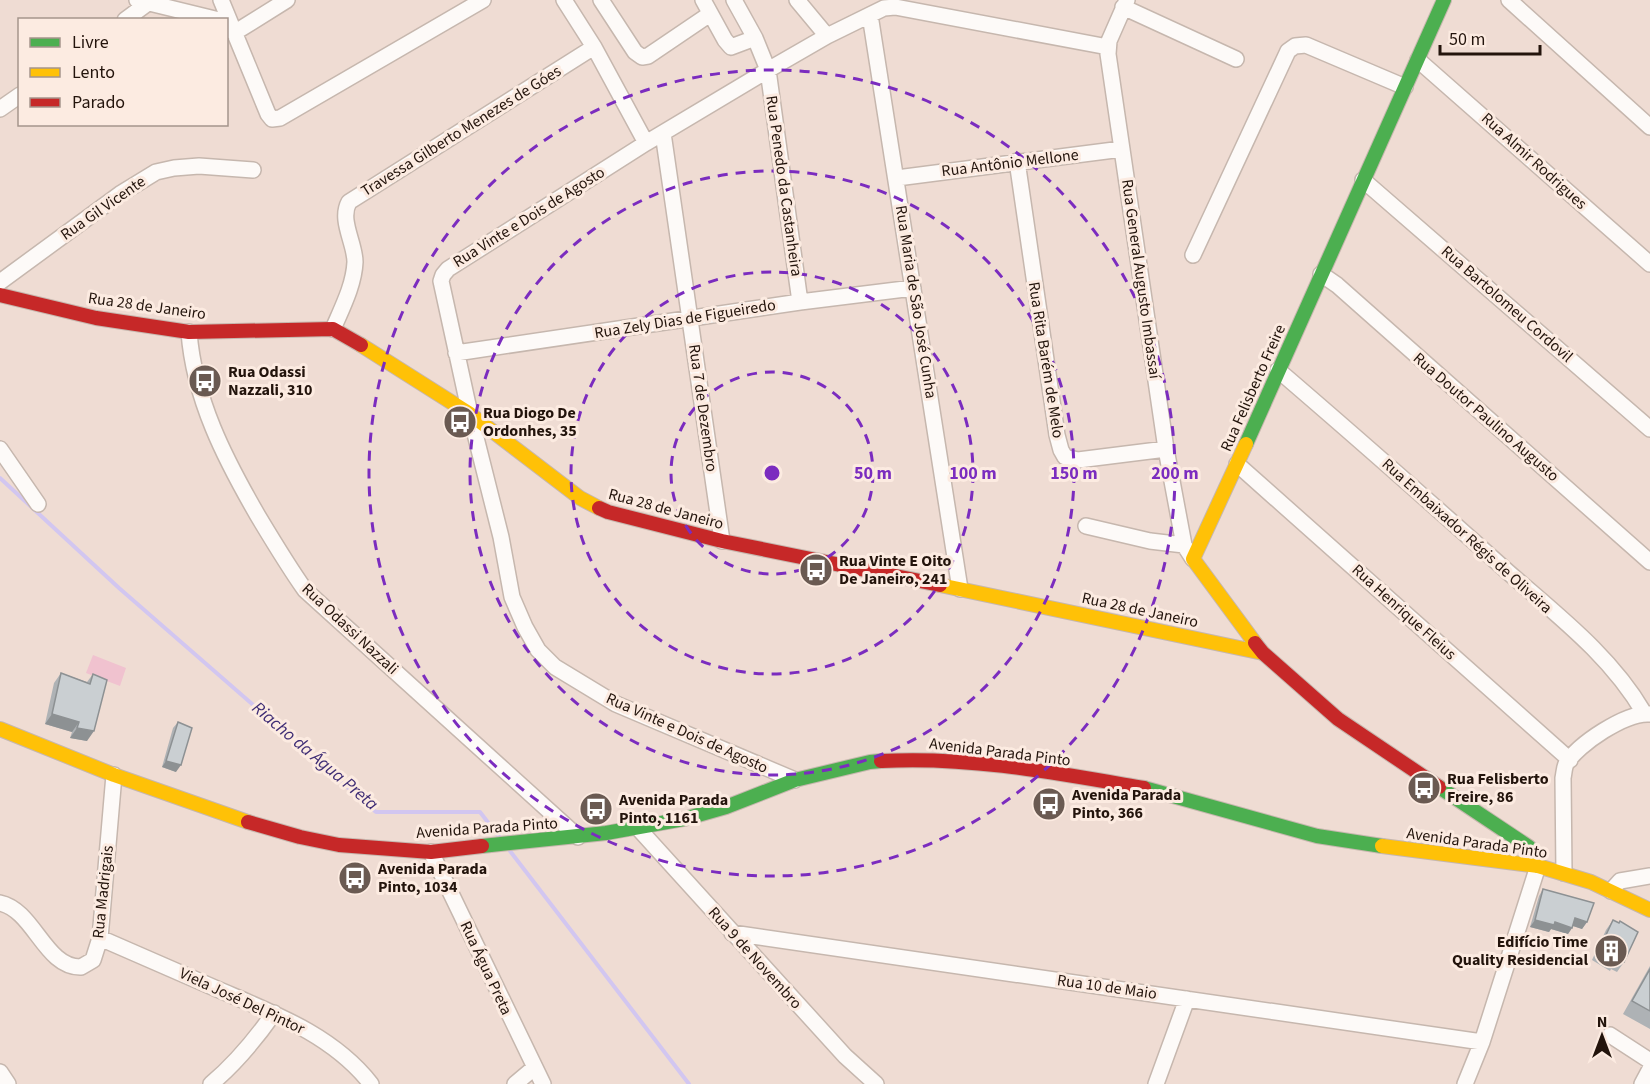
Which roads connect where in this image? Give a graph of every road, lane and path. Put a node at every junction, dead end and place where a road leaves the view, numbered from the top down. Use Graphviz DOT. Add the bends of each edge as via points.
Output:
graph roads {
  1 [pos="221,0"];
  2 [pos="287,0"];
  3 [pos="483,0"];
  4 [pos="564,0"];
  5 [pos="601,0"];
  6 [pos="703,0"];
  7 [pos="734,0"];
  8 [pos="797,0"];
  9 [pos="1444,0"];
  10 [pos="1509,0"];
  11 [pos="142,2"];
  12 [pos="1125,4"];
  13 [pos="710,14"];
  14 [pos="870,15"];
  15 [pos="127,18"];
  16 [pos="204,18"];
  17 [pos="226,18"];
  18 [pos="228,24"];
  19 [pos="228,26"];
  20 [pos="827,36"];
  21 [pos="755,38"];
  22 [pos="1108,47"];
  23 [pos="594,48"];
  24 [pos="1236,59"];
  25 [pos="1418,60"];
  26 [pos="768,70"];
  27 [pos="1405,87"];
  28 [pos="18,96"];
  29 [pos="0,109"];
  30 [pos="1650,127"];
  31 [pos="663,133"];
  32 [pos="646,143"];
  33 [pos="1122,148"];
  34 [pos="1017,161"];
  35 [pos="253,170"];
  36 [pos="897,178"];
  37 [pos="1363,180"];
  38 [pos="1193,255"];
  39 [pos="1650,264"];
  40 [pos="1321,274"];
  41 [pos="0,282"];
  42 [pos="913,288"];
  43 [pos="0,295"];
  44 [pos="800,302"];
  45 [pos="691,318"];
  46 [pos="333,329"];
  47 [pos="189,332"];
  48 [pos="456,353"];
  49 [pos="1278,370"];
  50 [pos="470,414"];
  51 [pos="1650,429"];
  52 [pos="0,449"];
  53 [pos="1166,449"];
  54 [pos="1238,465"];
  55 [pos="38,504"];
  56 [pos="1086,526"];
  57 [pos="722,541"];
  58 [pos="1184,545"];
  59 [pos="1193,559"];
  60 [pos="1650,562"];
  61 [pos="960,589"];
  62 [pos="1263,653"];
  63 [pos="1647,714"];
  64 [pos="0,729"];
  65 [pos="1570,760"];
  66 [pos="114,775"];
  67 [pos="795,780"];
  68 [pos="638,828"];
  69 [pos="578,837"];
  70 [pos="431,852"];
  71 [pos="1538,866"];
  72 [pos="1564,873"];
  73 [pos="1650,876"];
  74 [pos="1611,891"];
  75 [pos="0,903"];
  76 [pos="1650,910"];
  77 [pos="732,933"];
  78 [pos="99,938"];
  79 [pos="1187,999"];
  80 [pos="274,1013"];
  81 [pos="1610,1035"];
  82 [pos="1482,1042"];
  83 [pos="1650,1061"];
  84 [pos="534,1068"];
  85 [pos="1650,1069"];
  86 [pos="0,1072"];
  87 [pos="8,1084"];
  88 [pos="211,1084"];
  89 [pos="371,1084"];
  90 [pos="515,1084"];
  91 [pos="543,1084"];
  92 [pos="876,1084"];
  93 [pos="1156,1084"];
  94 [pos="1465,1084"];
  95 [pos="1642,1084"];
  1 -- 17 [label="street"];
  2 -- 18 [label="street"];
  3 -- 19 [label="street" via="280,118 272,119"];
  4 -- 23 [label="street"];
  5 -- 13 [label="street" via="642,57"];
  6 -- 13 [label="street"];
  7 -- 21 [label="street, Rua Penedo da Castanheira"];
  8 -- 20 [label="street"];
  9 -- 25 [label="street, Rua Felisberto Freire"];
  10 -- 30 [label="street"];
  11 -- 15 [label="street"];
  11 -- 16 [label="street"];
  12 -- 22 [label="street, Rua General Augusto Imbassaí"];
  12 -- 24 [label="street"];
  13 -- 21 [label="street" via="731,47"];
  14 -- 20 [label="street, Rua Vinte e Dois de Agosto"];
  14 -- 22 [label="street, Rua Vinte e Dois de Agosto" via="895,7"];
  14 -- 36 [label="street, Rua Maria de São José Cunha"];
  20 -- 26 [label="street, Rua Vinte e Dois de Agosto"];
  21 -- 26 [label="street, Rua Penedo da Castanheira"];
  22 -- 33 [label="street, Rua General Augusto Imbassaí"];
  23 -- 32 [label="street"];
  23 -- 46 [label="street, Travessa Gilberto Menezes de Góes" via="349,202 346,214 354,249 354,274"];
  25 -- 27 [label="street, Rua Felisberto Freire"];
  25 -- 39 [label="street, Rua Almir Rodrigues"];
  26 -- 31 [label="street, Rua Vinte e Dois de Agosto"];
  26 -- 44 [label="street, Rua Penedo da Castanheira"];
  27 -- 37 [label="street, Rua Felisberto Freire"];
  27 -- 38 [label="street" via="1306,45 1288,51"];
  28 -- 29 [label="street"];
  31 -- 32 [label="street, Rua Vinte e Dois de Agosto"];
  31 -- 45 [label="street, Rua 7 de Dezembro"];
  32 -- 48 [label="street, Rua Vinte e Dois de Agosto" via="448,269 441,281"];
  33 -- 34 [label="street, Rua Antônio Mellone"];
  33 -- 53 [label="street, Rua General Augusto Imbassaí"];
  34 -- 36 [label="street, Rua Antônio Mellone"];
  34 -- 53 [label="street, Rua Rita Barém de Melo" via="1061,450 1065,457 1078,460"];
  35 -- 41 [label="street, Rua Gil Vicente" via="199,166 156,172"];
  36 -- 42 [label="street, Rua Maria de São José Cunha"];
  37 -- 40 [label="street, Rua Felisberto Freire"];
  37 -- 51 [label="street, Rua Bartolomeu Cordovil"];
  40 -- 49 [label="street, Rua Felisberto Freire"];
  40 -- 60 [label="street, Rua Doutor Paulino Augusto"];
  42 -- 44 [label="street, Rua Zely Dias de Figueiredo"];
  42 -- 61 [label="street, Rua Maria de São José Cunha"];
  43 -- 47 [label="street, Rua 28 de Janeiro" via="96,318"];
  44 -- 45 [label="street, Rua Zely Dias de Figueiredo"];
  45 -- 48 [label="street, Rua Zely Dias de Figueiredo"];
  45 -- 57 [label="street, Rua 7 de Dezembro"];
  46 -- 47 [label="street, Rua 28 de Janeiro"];
  46 -- 50 [label="street, Rua 28 de Janeiro" via="347,334"];
  47 -- 69 [label="street, Rua Odassi Nazzali" via="193,368 222,451 287,566 305,590"];
  48 -- 50 [label="street, Rua Vinte e Dois de Agosto"];
  49 -- 54 [label="street, Rua Felisberto Freire"];
  49 -- 63 [label="street, Rua Embaixador Régis de Oliveira" via="1578,634 1623,680"];
  50 -- 57 [label="street, Rua 28 de Janeiro" via="599,509"];
  50 -- 67 [label="street, Rua Vinte e Dois de Agosto" via="512,597 538,650 555,667 616,704"];
  52 -- 55 [label="street"];
  53 -- 58 [label="street, Rua General Augusto Imbassaí"];
  54 -- 59 [label="street, Rua Felisberto Freire"];
  54 -- 65 [label="street, Rua Henrique Fleius"];
  56 -- 58 [label="street"];
  57 -- 61 [label="street, Rua 28 de Janeiro"];
  58 -- 59 [label="street, Rua General Augusto Imbassaí"];
  59 -- 62 [label="street"];
  61 -- 62 [label="street, Rua 28 de Janeiro"];
  62 -- 71 [label="street" via="1338,719 1529,847"];
  63 -- 65 [label="street" via="1608,728"];
  64 -- 66 [label="street, Avenida Parada Pinto"];
  65 -- 72 [label="street" via="1563,778"];
  66 -- 70 [label="street, Avenida Parada Pinto" via="300,837 339,845"];
  66 -- 78 [label="street, Rua Madrigais"];
  67 -- 68 [label="street, Avenida Parada Pinto" via="726,807"];
  67 -- 71 [label="street, Avenida Parada Pinto" via="870,762 920,759 992,764 1143,788 1317,836"];
  68 -- 69 [label="street, Avenida Parada Pinto"];
  68 -- 77 [label="street, Rua 9 de Novembro"];
  69 -- 70 [label="street, Avenida Parada Pinto"];
  70 -- 84 [label="street, Rua Água Preta"];
  71 -- 72 [label="street, Avenida Parada Pinto"];
  71 -- 82 [label="street"];
  72 -- 74 [label="street, Avenida Parada Pinto"];
  73 -- 74 [label="street" via="1620,881"];
  74 -- 76 [label="street, Avenida Parada Pinto"];
  75 -- 78 [label="street, Rua Madrigais" via="12,908 53,954 73,967 88,964 96,953"];
  77 -- 79 [label="street, Rua 10 de Maio"];
  77 -- 92 [label="street, Rua 9 de Novembro" via="844,1056"];
  78 -- 80 [label="street, Viela José Del Pintor"];
  79 -- 82 [label="street, Rua 10 de Maio"];
  79 -- 93 [label="street"];
  80 -- 88 [label="street" via="251,1045"];
  80 -- 89 [label="street, Viela José Del Pintor" via="324,1040 351,1061"];
  81 -- 83 [label="street"];
  82 -- 94 [label="street"];
  84 -- 90 [label="street"];
  84 -- 91 [label="street, Rua Água Preta"];
  85 -- 95 [label="street"];
  86 -- 87 [label="street"];
}
